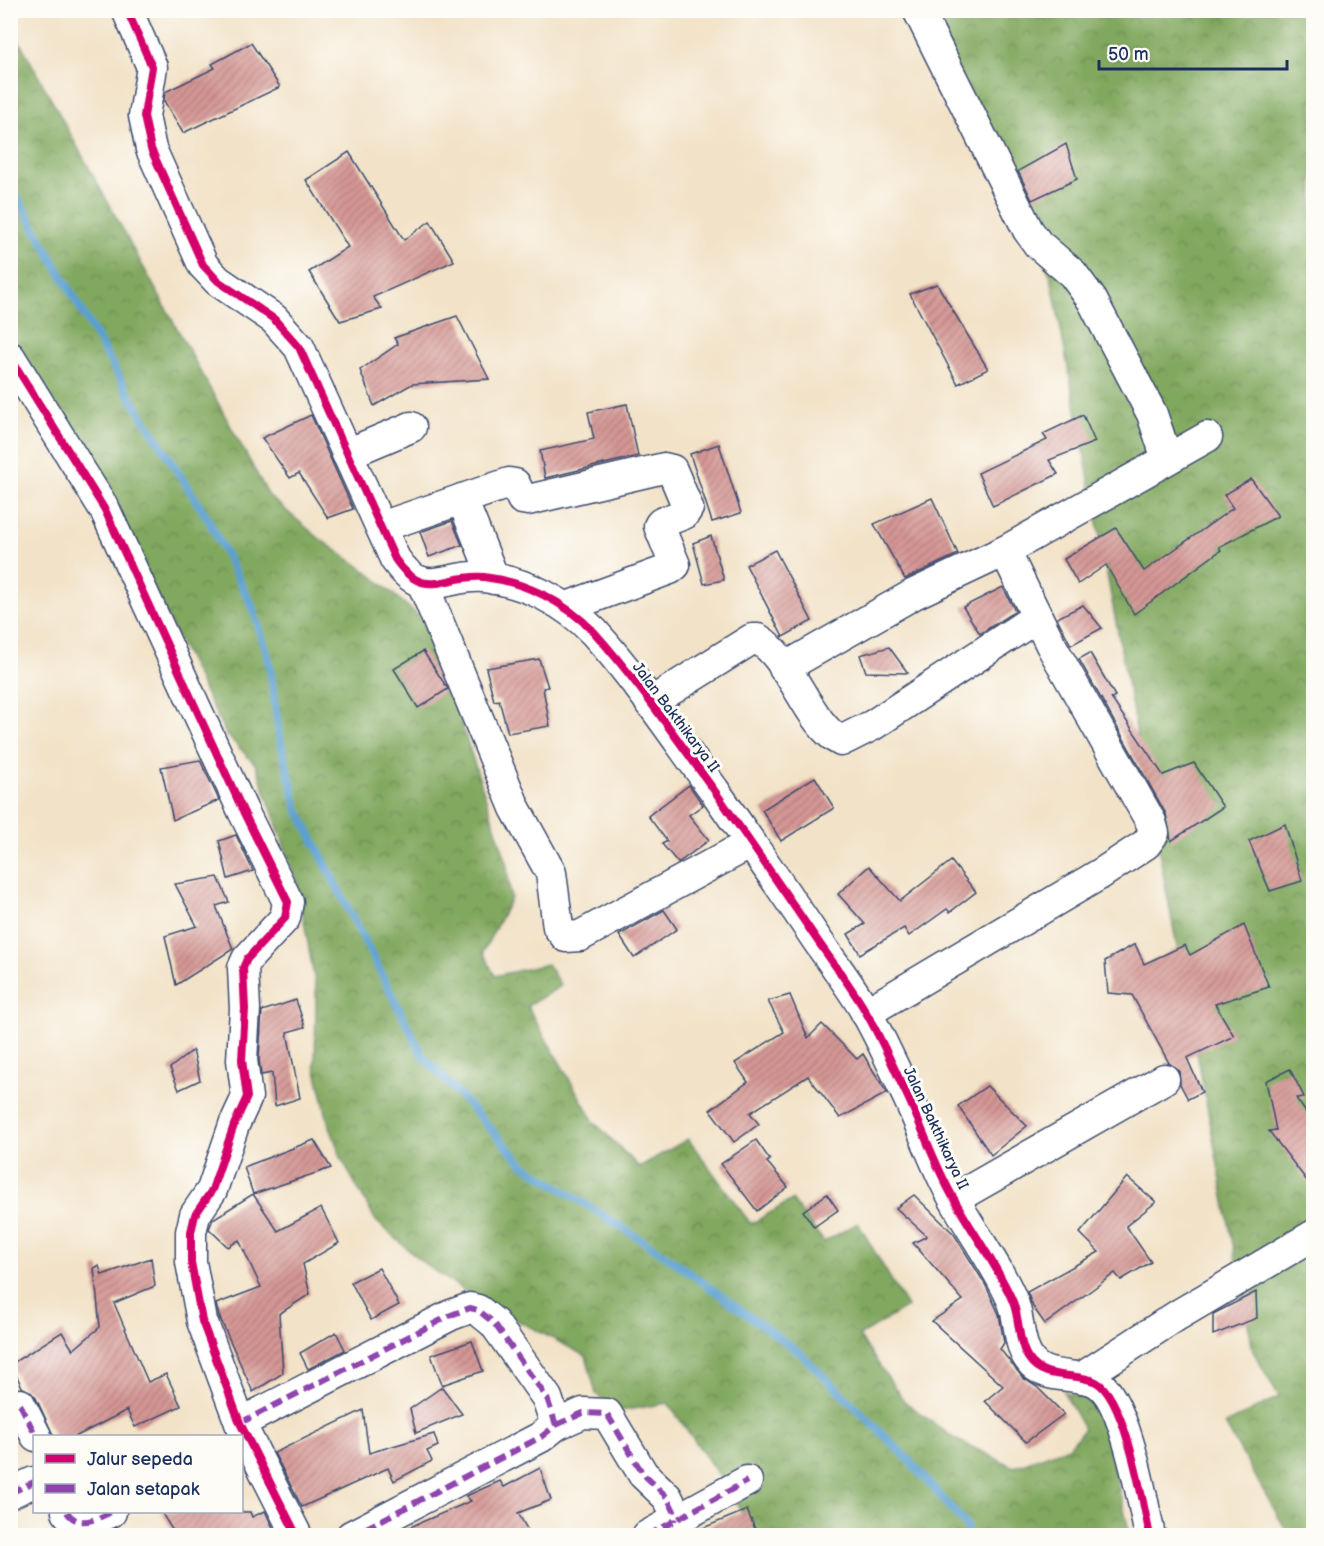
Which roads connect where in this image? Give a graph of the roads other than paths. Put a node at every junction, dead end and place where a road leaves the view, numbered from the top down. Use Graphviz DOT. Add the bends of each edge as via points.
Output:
graph roads {
  1 [pos="127,10"];
  2 [pos="918,10"];
  3 [pos="10,357"];
  4 [pos="411,427"];
  5 [pos="1207,437"];
  6 [pos="347,454"];
  7 [pos="1167,459"];
  8 [pos="462,499"];
  9 [pos="381,527"];
  10 [pos="1005,551"];
  11 [pos="494,579"];
  12 [pos="422,582"];
  13 [pos="567,607"];
  14 [pos="1037,616"];
  15 [pos="784,668"];
  16 [pos="650,703"];
  17 [pos="752,843"];
  18 [pos="866,1013"];
  19 [pos="1164,1079"];
  20 [pos="954,1199"];
  21 [pos="1314,1235"];
  22 [pos="1081,1378"];
  23 [pos="20,1404"];
  24 [pos="556,1425"];
  25 [pos="243,1434"];
  26 [pos="35,1435"];
  27 [pos="747,1481"];
  28 [pos="33,1482"];
  29 [pos="10,1493"];
  30 [pos="69,1513"];
  31 [pos="109,1513"];
  32 [pos="674,1521"];
  33 [pos="297,1536"];
  34 [pos="351,1536"];
  35 [pos="647,1536"];
  36 [pos="1150,1536"];
  1 -- 6 [label="street" via="152,67 144,116 151,150 203,265 218,281 274,319 292,337"];
  2 -- 7 [label="street" via="1028,230 1038,244 1073,274 1092,300 1152,414"];
  3 -- 25 [label="street" via="105,510 288,902 285,918 243,968 242,1060 247,1097 212,1190 195,1215 191,1232 191,1262 202,1321"];
  4 -- 6 [label="street"];
  5 -- 7 [label="street"];
  6 -- 9 [label="street"];
  7 -- 10 [label="street"];
  8 -- 9 [label="street"];
  8 -- 11 [label="street"];
  8 -- 13 [label="street" via="511,482 522,499 528,500 664,468 674,471 688,509 659,526 675,565"];
  9 -- 12 [label="street" via="399,564"];
  10 -- 14 [label="street"];
  10 -- 15 [label="street" via="914,594"];
  11 -- 12 [label="street, Jalan Bakthikarya II" via="472,576 441,584"];
  11 -- 13 [label="street, Jalan Bakthikarya II"];
  12 -- 17 [label="street" via="515,808 551,873 561,933 566,937 580,936"];
  13 -- 16 [label="street, Jalan Bakthikarya II" via="593,632"];
  14 -- 15 [label="street" via="873,725 841,741 828,731"];
  14 -- 18 [label="street" via="1153,825 1154,836 1102,873"];
  15 -- 16 [label="street" via="760,640 752,639"];
  16 -- 17 [label="street, Jalan Bakthikarya II"];
  17 -- 18 [label="street, Jalan Bakthikarya II"];
  18 -- 20 [label="street, Jalan Bakthikarya II"];
  19 -- 20 [label="street"];
  20 -- 22 [label="street, Jalan Bakthikarya II" via="1014,1304 1029,1360 1039,1370"];
  21 -- 22 [label="street"];
  22 -- 36 [label="street, Jalan Bakthikarya II" via="1102,1387 1117,1412"];
  23 -- 26 [label="street"];
  24 -- 25 [label="street" via="547,1398 494,1323 470,1308"];
  24 -- 32 [label="street" via="583,1413 607,1414 643,1474 667,1497"];
  24 -- 34 [label="street" via="541,1437"];
  25 -- 33 [label="street"];
  27 -- 32 [label="street"];
  28 -- 29 [label="street"];
  30 -- 31 [label="street" via="81,1521"];
  32 -- 35 [label="street"];
}
